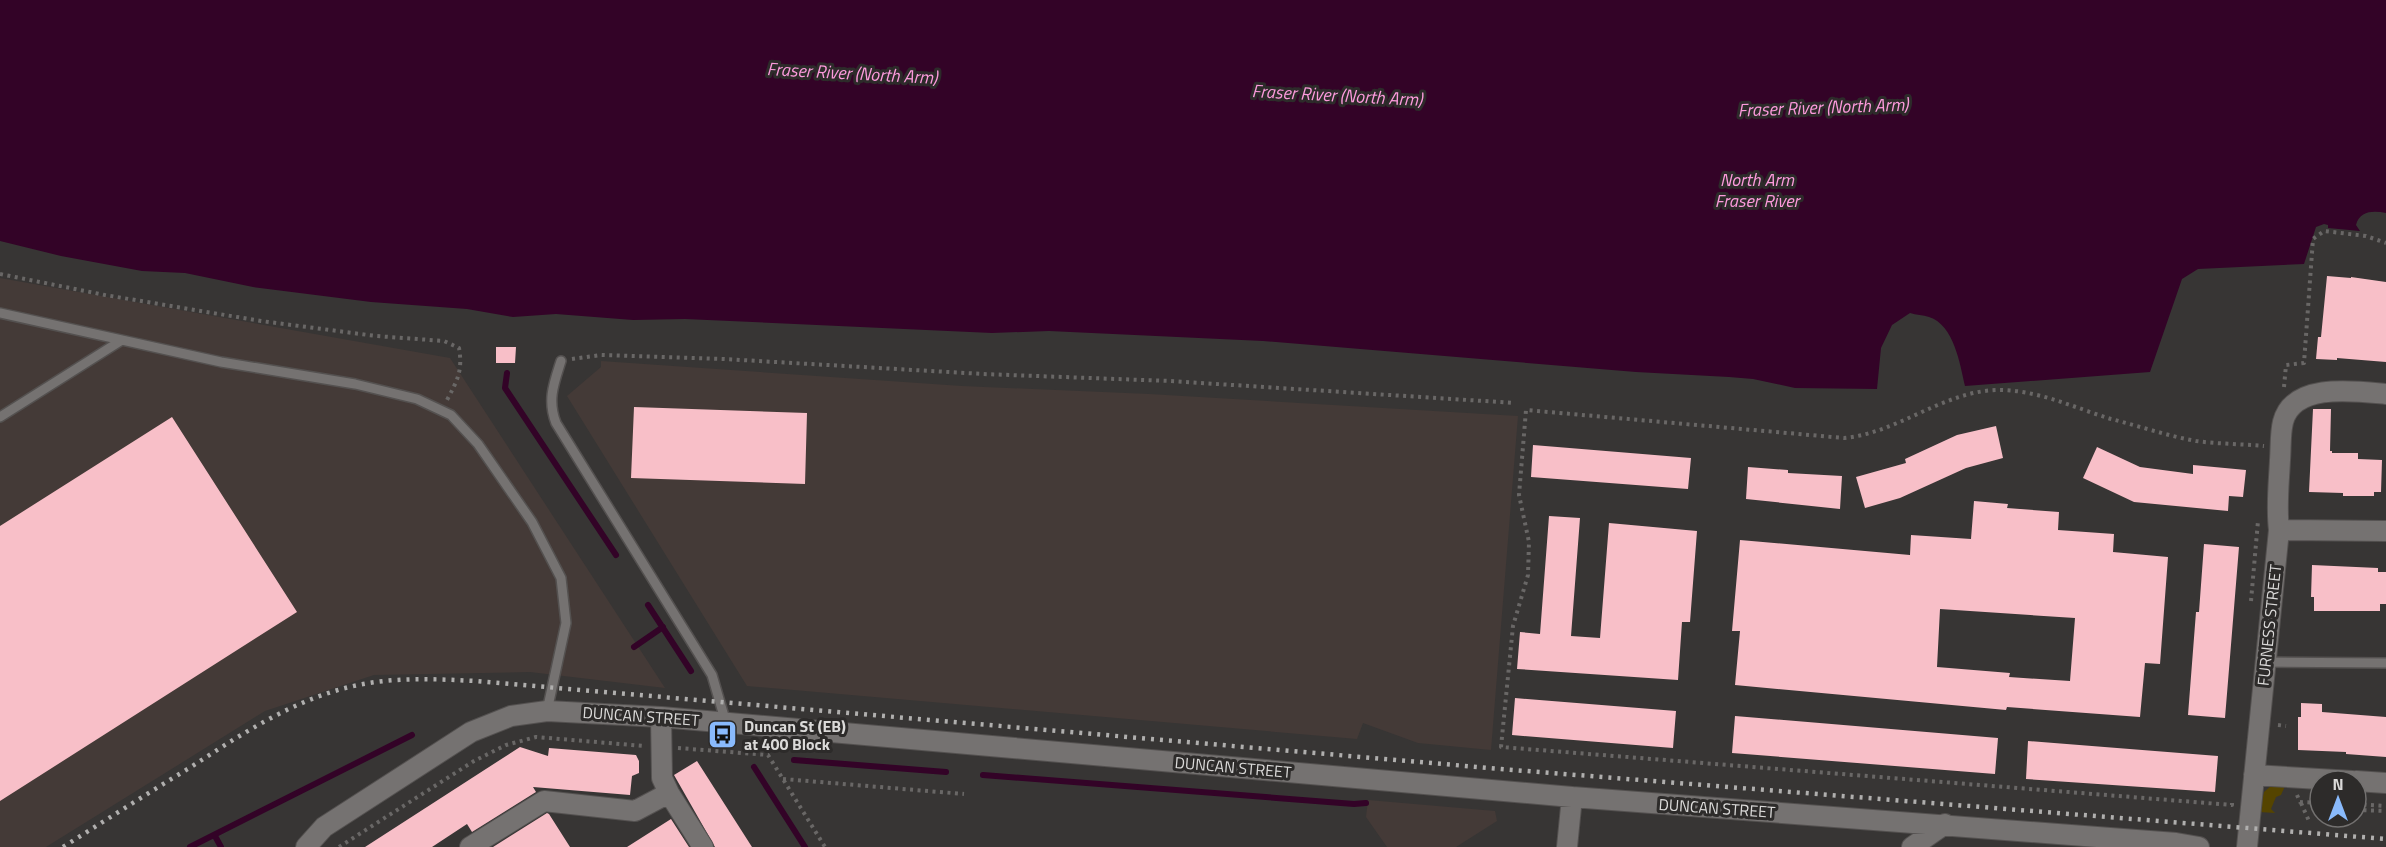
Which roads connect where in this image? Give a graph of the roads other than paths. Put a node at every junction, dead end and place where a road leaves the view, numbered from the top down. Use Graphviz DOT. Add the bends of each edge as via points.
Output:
graph roads {
  1 [pos="0,313"];
  2 [pos="122,340"];
  3 [pos="561,361"];
  4 [pos="2386,394"];
  5 [pos="0,417"];
  6 [pos="2279,530"];
  7 [pos="2386,531"];
  8 [pos="2265,662"];
  9 [pos="2386,663"];
  10 [pos="547,711"];
  11 [pos="662,717"];
  12 [pos="726,723"];
  13 [pos="2254,775"];
  14 [pos="2308,778"];
  15 [pos="2368,782"];
  16 [pos="2386,783"];
  17 [pos="669,793"];
  18 [pos="1572,797"];
  19 [pos="1945,824"];
  20 [pos="306,847"];
  21 [pos="470,847"];
  22 [pos="703,847"];
  23 [pos="1567,847"];
  24 [pos="1912,847"];
  25 [pos="2199,847"];
  26 [pos="2247,847"];
  1 -- 2 [label="lane"];
  2 -- 5 [label="lane"];
  2 -- 10 [label="lane" via="221,362 355,384 417,399 451,415 478,444 532,522 561,578 566,623"];
  3 -- 12 [label="lane" via="551,391 556,423 712,675"];
  4 -- 6 [label="street, FURNESS STREET" via="2329,391 2288,397 2282,429"];
  6 -- 7 [label="street"];
  6 -- 8 [label="street, FURNESS STREET"];
  8 -- 9 [label="lane"];
  8 -- 13 [label="street, FURNESS STREET"];
  10 -- 11 [label="street, DUNCAN STREET"];
  10 -- 20 [label="street, DUNCAN STREET" via="511,716 471,732 324,827"];
  11 -- 12 [label="street, DUNCAN STREET"];
  11 -- 17 [label="street" via="662,778"];
  12 -- 18 [label="street, DUNCAN STREET"];
  13 -- 14 [label="street"];
  13 -- 26 [label="street, FURNESS STREET"];
  15 -- 16 [label="street"];
  17 -- 21 [label="street" via="635,811 544,801"];
  17 -- 22 [label="street"];
  18 -- 19 [label="street, DUNCAN STREET"];
  18 -- 23 [label="street"];
  19 -- 24 [label="street"];
  19 -- 25 [label="street, DUNCAN STREET"];
}
